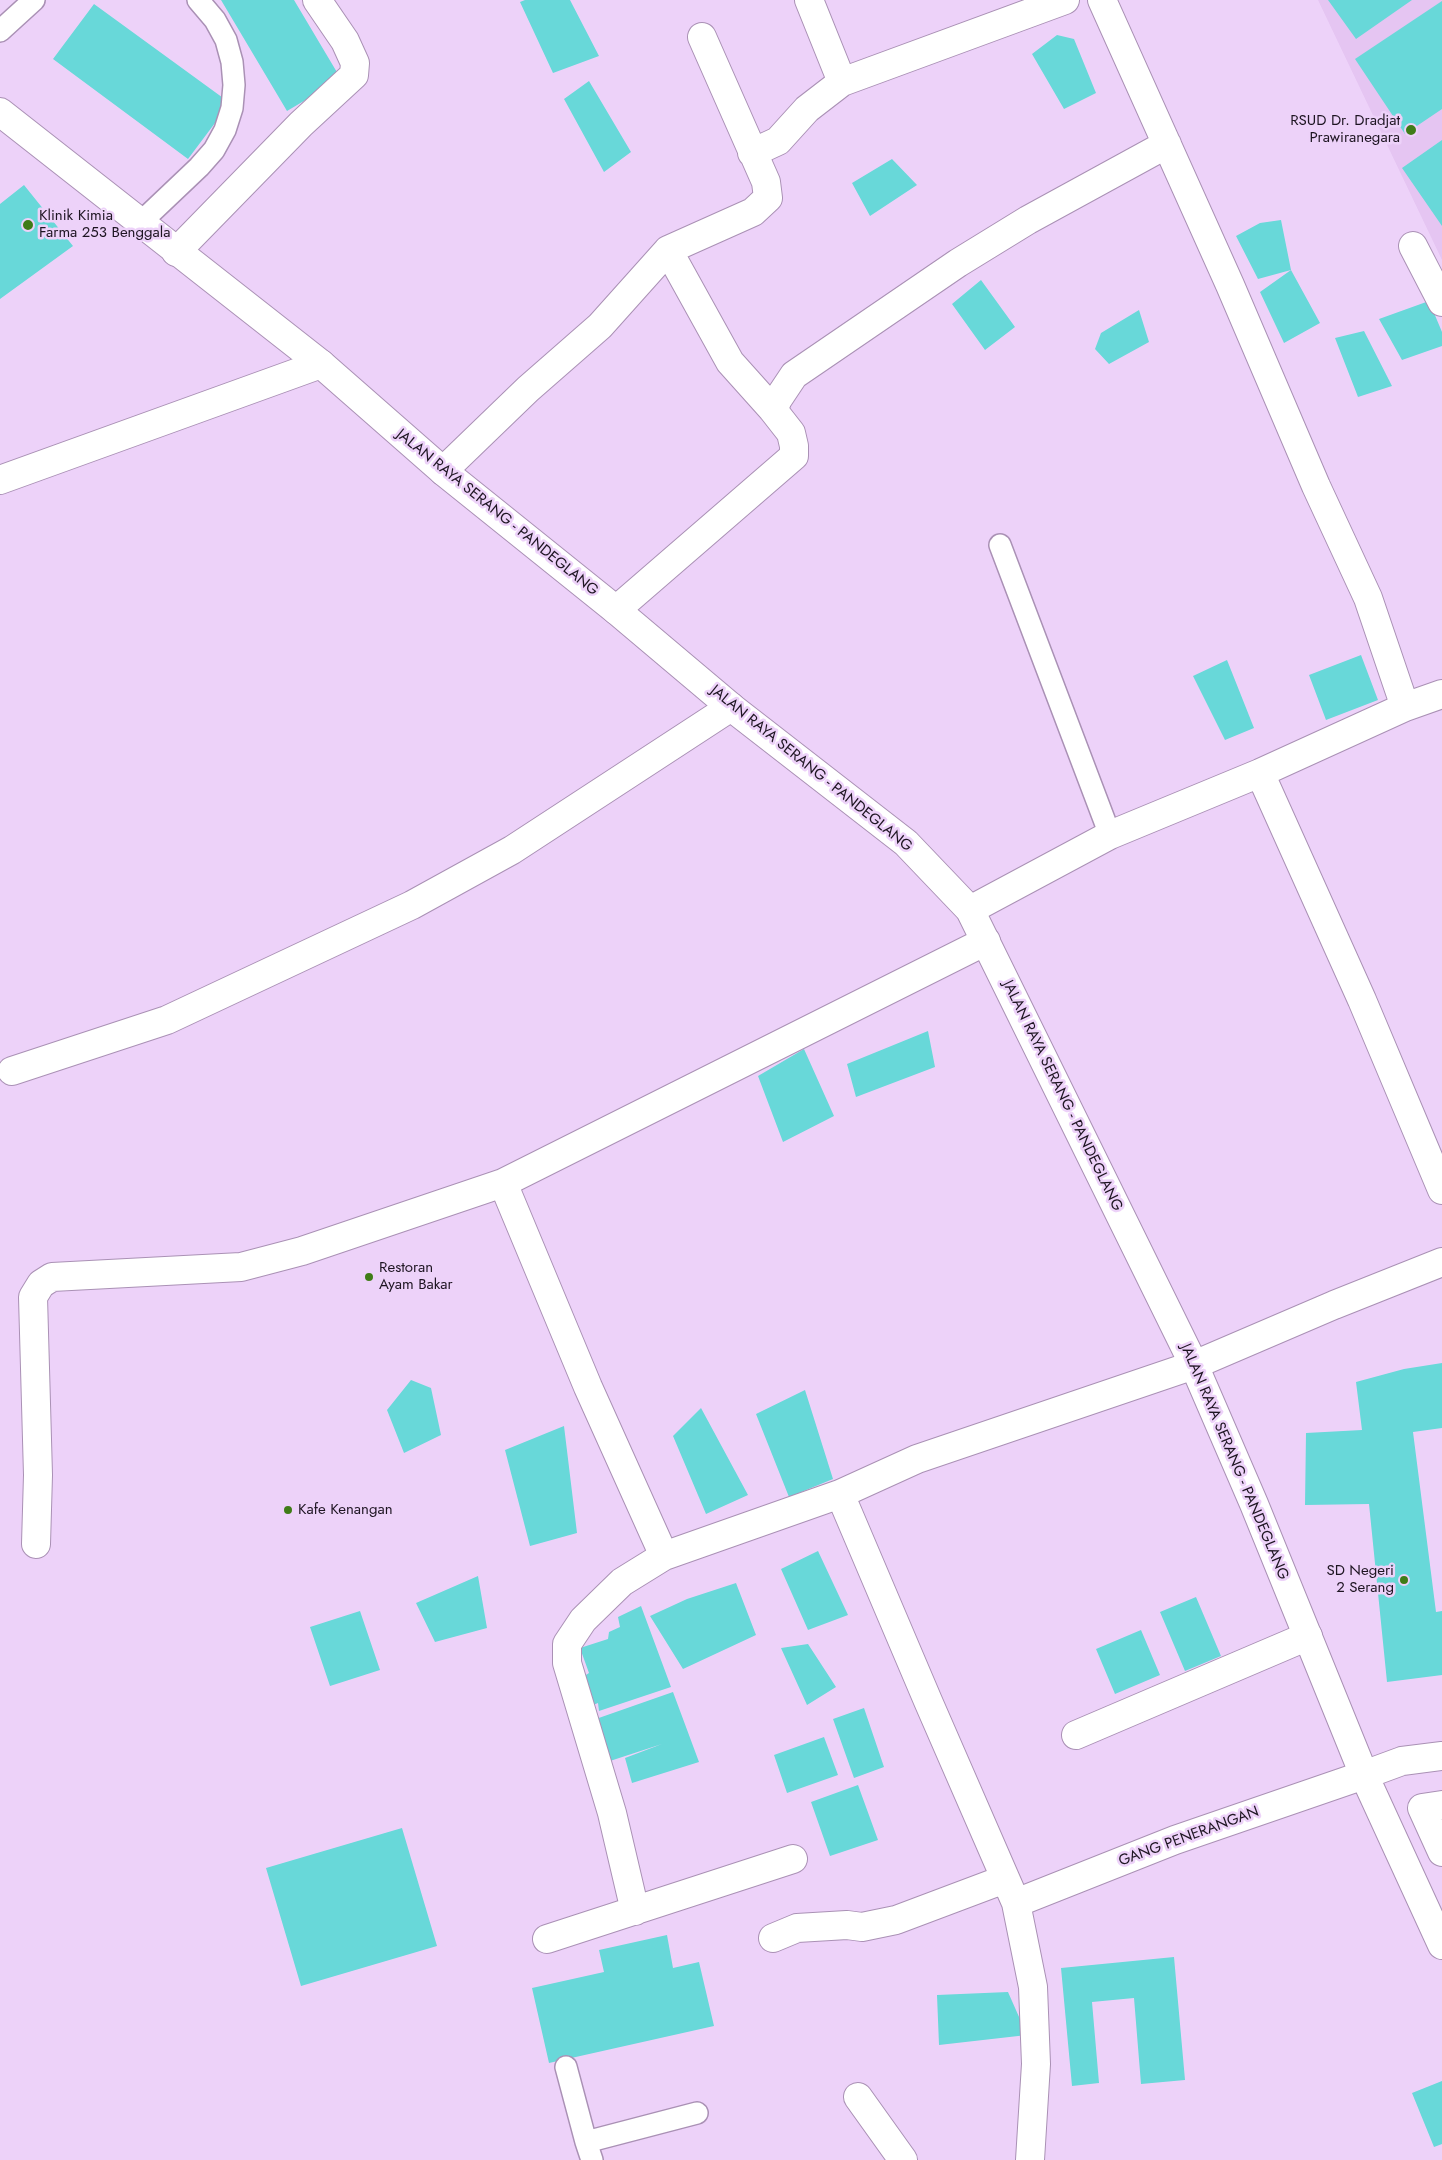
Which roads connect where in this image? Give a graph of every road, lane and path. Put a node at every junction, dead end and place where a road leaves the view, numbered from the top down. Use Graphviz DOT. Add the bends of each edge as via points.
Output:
graph roads {
  1 [pos="34,0"];
  2 [pos="198,0"];
  3 [pos="317,0"];
  4 [pos="809,0"];
  5 [pos="1065,0"];
  6 [pos="1102,0"];
  7 [pos="0,31"];
  8 [pos="702,37"];
  9 [pos="842,82"];
  10 [pos="0,112"];
  11 [pos="1167,144"];
  12 [pos="752,153"];
  13 [pos="140,223"];
  14 [pos="1413,246"];
  15 [pos="668,250"];
  16 [pos="176,252"];
  17 [pos="1442,302"];
  18 [pos="321,364"];
  19 [pos="773,410"];
  20 [pos="444,471"];
  21 [pos="0,480"];
  22 [pos="1000,545"];
  23 [pos="616,610"];
  24 [pos="1442,694"];
  25 [pos="731,707"];
  26 [pos="1405,708"];
  27 [pos="1260,773"];
  28 [pos="1110,835"];
  29 [pos="970,910"];
  30 [pos="986,941"];
  31 [pos="12,1071"];
  32 [pos="503,1183"];
  33 [pos="1442,1190"];
  34 [pos="1442,1262"];
  35 [pos="1194,1366"];
  36 [pos="840,1494"];
  37 [pos="36,1544"];
  38 [pos="664,1556"];
  39 [pos="1308,1636"];
  40 [pos="1076,1735"];
  41 [pos="1442,1756"];
  42 [pos="1364,1775"];
  43 [pos="1442,1805"];
  44 [pos="1442,1852"];
  45 [pos="793,1859"];
  46 [pos="1005,1879"];
  47 [pos="1016,1903"];
  48 [pos="635,1911"];
  49 [pos="547,1938"];
  50 [pos="773,1938"];
  51 [pos="1442,1944"];
  52 [pos="566,2067"];
  53 [pos="858,2097"];
  54 [pos="697,2113"];
  55 [pos="589,2151"];
  56 [pos="903,2160"];
  57 [pos="1030,2160"];
  1 -- 7 [label="lane"];
  2 -- 13 [label="lane" via="215,20 228,47 234,85 232,108 214,150"];
  3 -- 16 [label="street" via="345,41 355,63 354,75 301,124"];
  4 -- 9 [label="street"];
  5 -- 9 [label="street"];
  6 -- 11 [label="street"];
  8 -- 12 [label="street"];
  9 -- 12 [label="street" via="807,110 778,141"];
  10 -- 13 [label="street, JALAN RAYA SERANG - PANDEGLANG"];
  11 -- 19 [label="street" via="1028,220 958,263 794,375"];
  11 -- 26 [label="street" via="1368,598"];
  12 -- 15 [label="street" via="766,182 768,198 753,212"];
  13 -- 16 [label="street, JALAN RAYA SERANG - PANDEGLANG"];
  14 -- 17 [label="street"];
  15 -- 19 [label="street" via="730,362"];
  15 -- 20 [label="street" via="600,326 528,389"];
  16 -- 18 [label="street, JALAN RAYA SERANG - PANDEGLANG"];
  18 -- 20 [label="street, JALAN RAYA SERANG - PANDEGLANG"];
  18 -- 21 [label="street"];
  19 -- 23 [label="street" via="791,433 794,456"];
  20 -- 23 [label="street, JALAN RAYA SERANG - PANDEGLANG"];
  22 -- 28 [label="lane"];
  23 -- 25 [label="street, JALAN RAYA SERANG - PANDEGLANG"];
  24 -- 26 [label="street"];
  25 -- 29 [label="street, JALAN RAYA SERANG - PANDEGLANG" via="906,843"];
  25 -- 31 [label="street" via="512,850 412,905 167,1020"];
  26 -- 27 [label="street"];
  27 -- 28 [label="street"];
  27 -- 33 [label="street" via="1362,1000"];
  28 -- 29 [label="street"];
  29 -- 30 [label="street, JALAN RAYA SERANG - PANDEGLANG"];
  30 -- 32 [label="street"];
  30 -- 35 [label="street, JALAN RAYA SERANG - PANDEGLANG"];
  32 -- 37 [label="street" via="302,1251 241,1268 52,1277 41,1284 34,1297 38,1475"];
  32 -- 38 [label="street" via="588,1387"];
  34 -- 35 [label="street"];
  35 -- 36 [label="street" via="917,1459"];
  35 -- 39 [label="street, JALAN RAYA SERANG - PANDEGLANG"];
  36 -- 38 [label="street"];
  36 -- 46 [label="street"];
  38 -- 48 [label="street" via="622,1582 583,1620 567,1644 567,1663 612,1813"];
  39 -- 40 [label="street"];
  39 -- 42 [label="street, JALAN RAYA SERANG - PANDEGLANG"];
  41 -- 42 [label="street, GANG PENERANGAN" via="1402,1761"];
  42 -- 47 [label="street, GANG PENERANGAN" via="1175,1840"];
  42 -- 51 [label="street, JALAN RAYA SERANG - PANDEGLANG"];
  43 -- 44 [label="street" via="1422,1808"];
  45 -- 48 [label="street"];
  46 -- 47 [label="street"];
  46 -- 50 [label="street" via="896,1920 862,1928 847,1925 796,1928"];
  47 -- 57 [label="street" via="1033,1987 1036,2064"];
  48 -- 49 [label="street"];
  52 -- 55 [label="lane"];
  53 -- 56 [label="street"];
  54 -- 55 [label="lane"];
}
